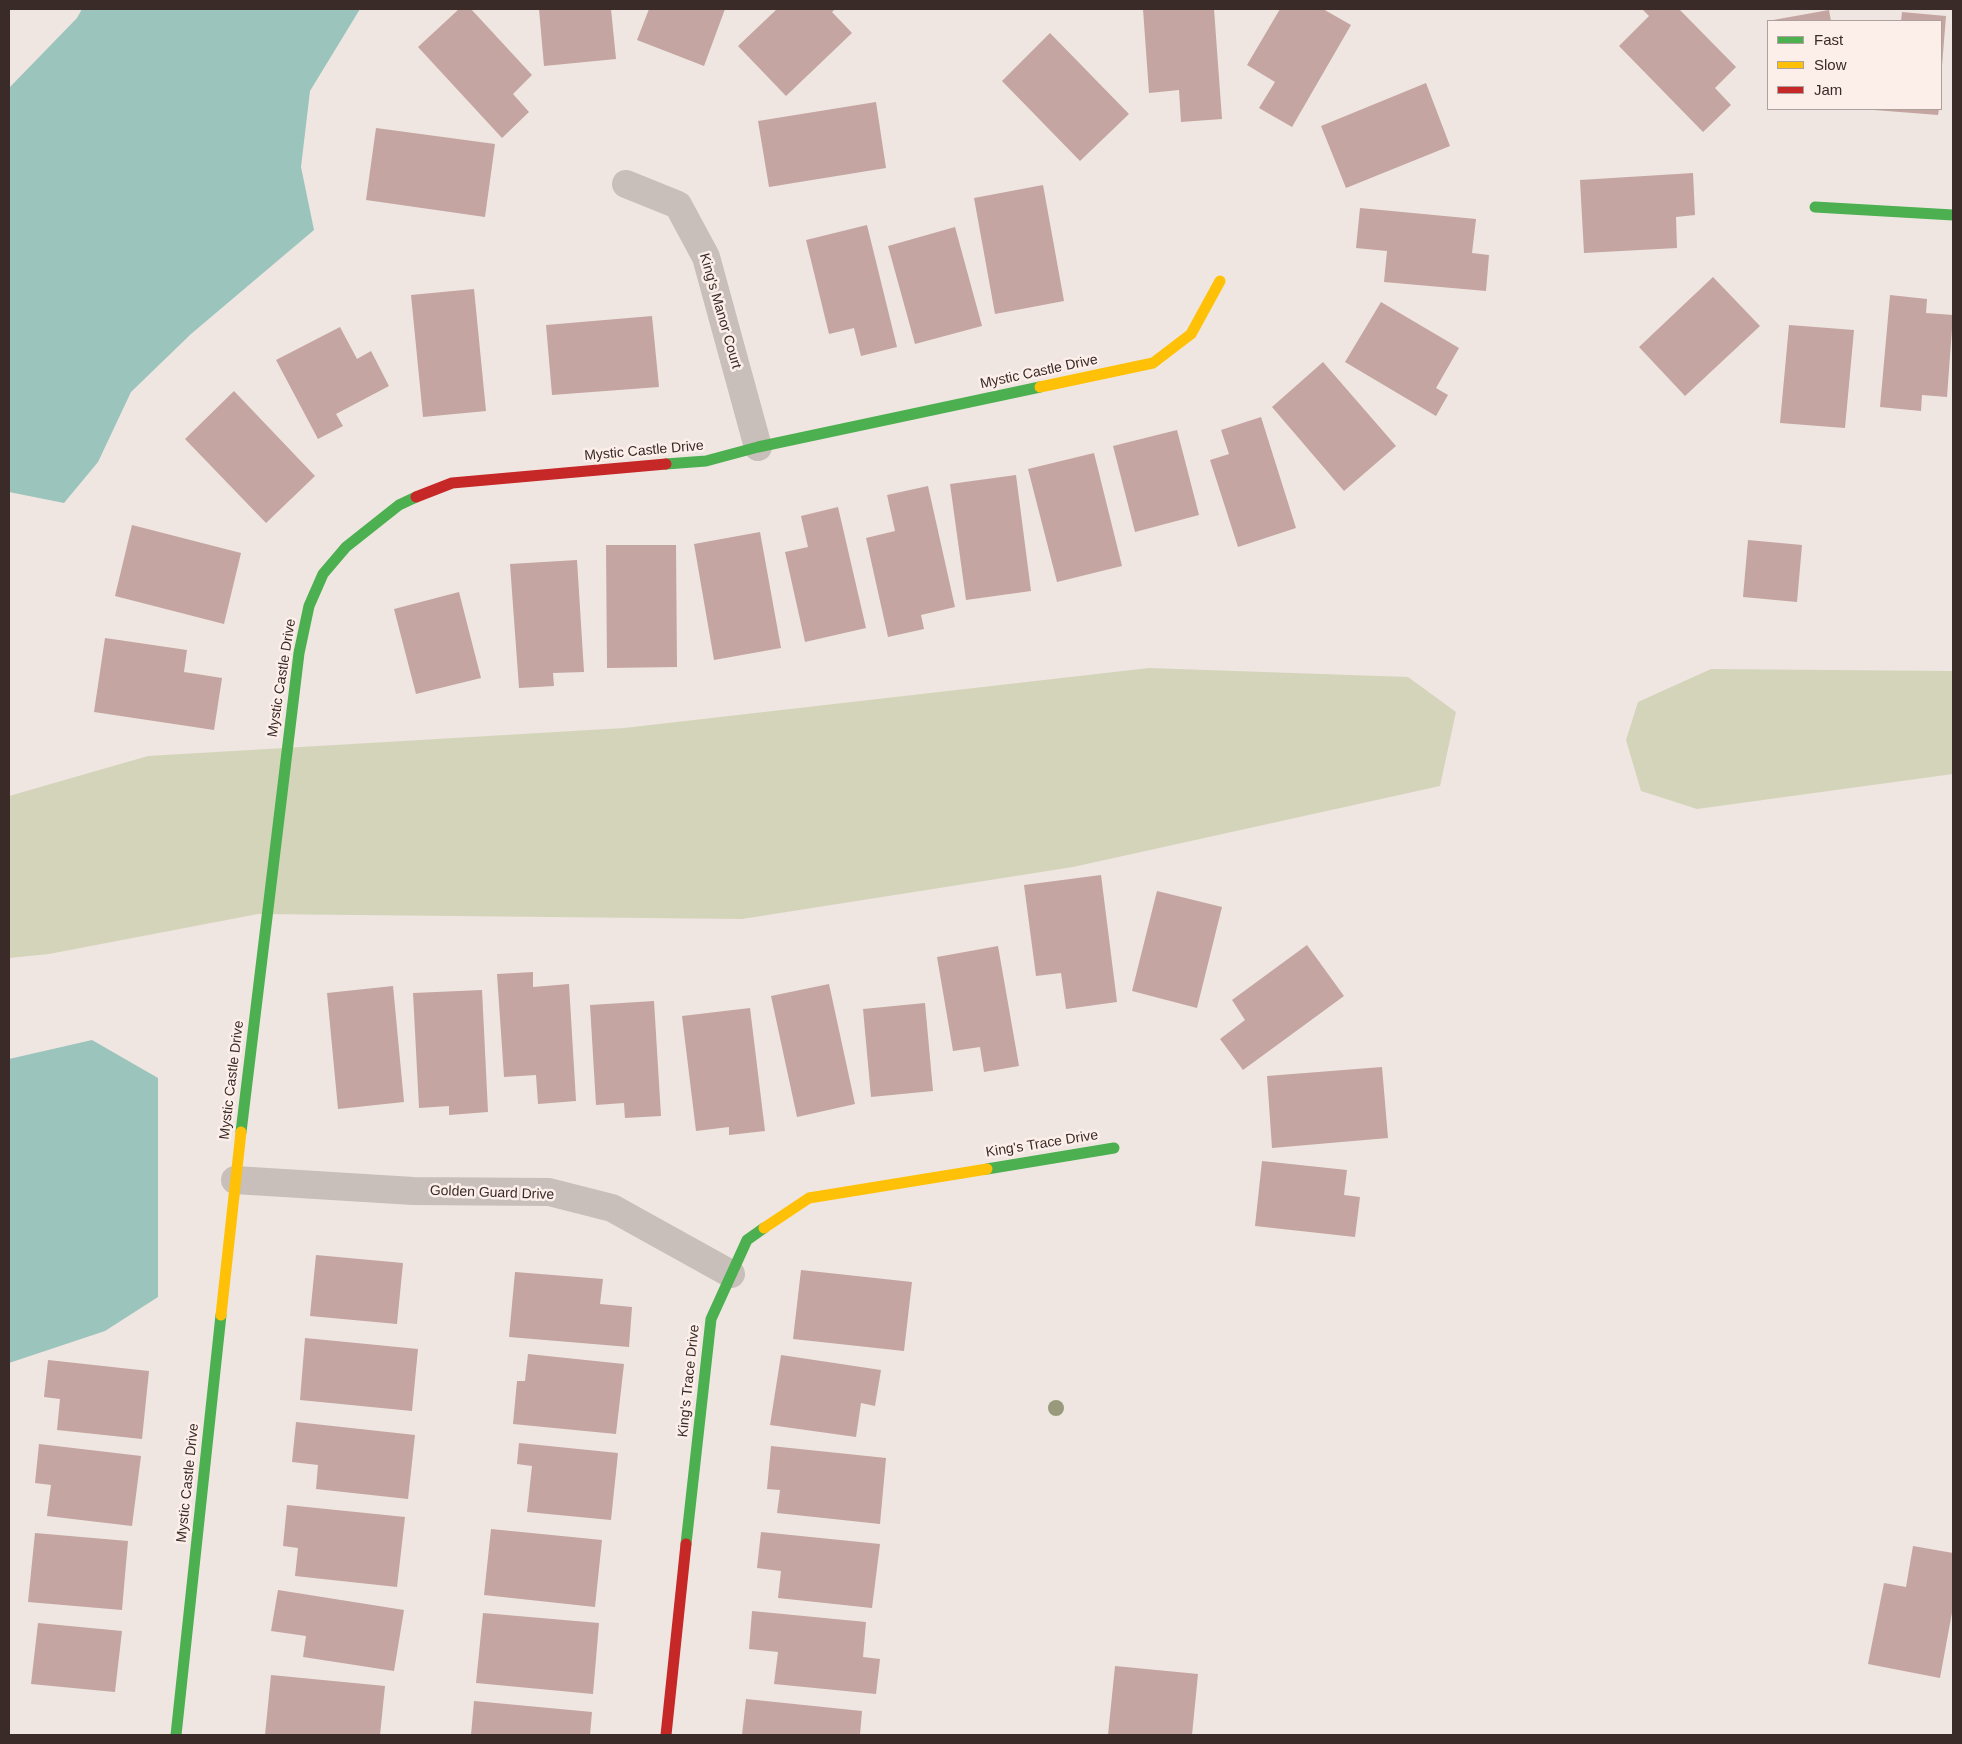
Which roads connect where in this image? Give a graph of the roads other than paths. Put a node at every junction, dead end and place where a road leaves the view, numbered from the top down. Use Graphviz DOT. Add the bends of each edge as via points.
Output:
graph roads {
  1 [pos="626,184"];
  2 [pos="1815,207"];
  3 [pos="1953,215"];
  4 [pos="1220,281"];
  5 [pos="758,447"];
  6 [pos="1114,1148"];
  7 [pos="235,1180"];
  8 [pos="731,1274"];
  9 [pos="176,1735"];
  10 [pos="666,1735"];
  1 -- 5 [label="street, King's Manor Court" via="678,205 706,257"];
  2 -- 3 [label="street"];
  4 -- 5 [label="street, Mystic Castle Drive" via="1191,334 1153,363"];
  5 -- 7 [label="street, Mystic Castle Drive" via="706,461 452,483 399,505 346,547 323,574 309,606 298,653"];
  6 -- 8 [label="street, King's Trace Drive" via="809,1198 747,1240"];
  7 -- 8 [label="street, Golden Guard Drive" via="413,1191 549,1192 612,1208"];
  7 -- 9 [label="street, Mystic Castle Drive"];
  8 -- 10 [label="street, King's Trace Drive" via="711,1319"];
}
